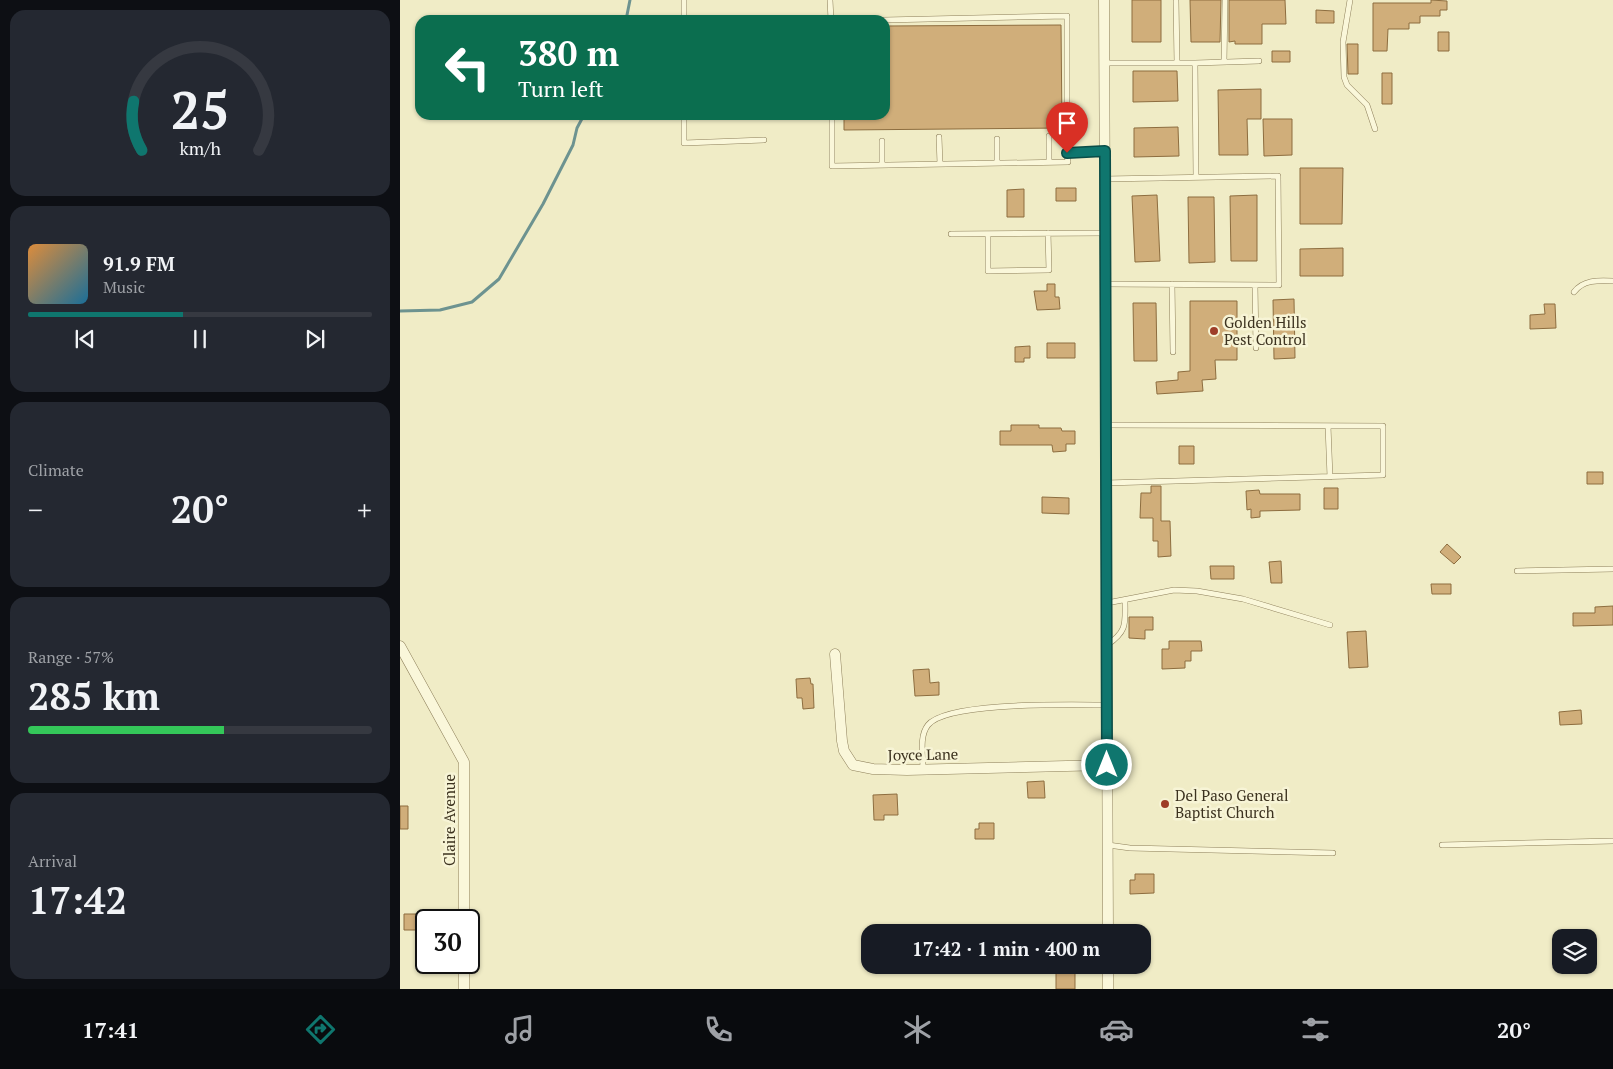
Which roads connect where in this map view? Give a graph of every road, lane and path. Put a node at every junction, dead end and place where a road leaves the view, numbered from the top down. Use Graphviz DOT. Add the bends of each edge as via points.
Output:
graph roads {
  1 [pos="684,0"];
  2 [pos="830,0"];
  3 [pos="1104,0"];
  4 [pos="1350,0"];
  5 [pos="1176,1"];
  6 [pos="1224,1"];
  7 [pos="684,15"];
  8 [pos="830,15"];
  9 [pos="890,20"];
  10 [pos="1259,61"];
  11 [pos="1224,62"];
  12 [pos="1104,63"];
  13 [pos="1177,63"];
  14 [pos="1195,63"];
  15 [pos="684,120"];
  16 [pos="832,120"];
  17 [pos="1375,130"];
  18 [pos="1049,136"];
  19 [pos="939,137"];
  20 [pos="997,139"];
  21 [pos="764,140"];
  22 [pos="882,141"];
  23 [pos="1105,151"];
  24 [pos="1067,153"];
  25 [pos="1049,162"];
  26 [pos="997,163"];
  27 [pos="940,164"];
  28 [pos="882,166"];
  29 [pos="1196,177"];
  30 [pos="1105,179"];
  31 [pos="1105,233"];
  32 [pos="951,234"];
  33 [pos="988,234"];
  34 [pos="1048,234"];
  35 [pos="1613,281"];
  36 [pos="1105,284"];
  37 [pos="1172,284"];
  38 [pos="1255,285"];
  39 [pos="1574,292"];
  40 [pos="1256,348"];
  41 [pos="1172,352"];
  42 [pos="1106,425"];
  43 [pos="1328,426"];
  44 [pos="1330,477"];
  45 [pos="1106,483"];
  46 [pos="1613,569"];
  47 [pos="1518,571"];
  48 [pos="1125,600"];
  49 [pos="1106,603"];
  50 [pos="1330,625"];
  51 [pos="1107,645"];
  52 [pos="400,646"];
  53 [pos="835,654"];
  54 [pos="1107,705"];
  55 [pos="1107,765"];
  56 [pos="923,769"];
  57 [pos="1613,842"];
  58 [pos="1442,844"];
  59 [pos="1108,845"];
  60 [pos="1333,853"];
  61 [pos="464,909"];
  62 [pos="1108,924"];
  63 [pos="464,974"];
  64 [pos="1108,974"];
  65 [pos="464,989"];
  66 [pos="1108,989"];
  1 -- 7 [label="lane"];
  2 -- 8 [label="lane"];
  3 -- 12 [label="street"];
  4 -- 17 [label="lane" via="1343,42 1344,78 1367,105"];
  5 -- 13 [label="lane"];
  6 -- 11 [label="lane"];
  9 -- 24 [label="lane" via="1067,16"];
  10 -- 11 [label="lane"];
  11 -- 14 [label="lane"];
  12 -- 13 [label="lane"];
  12 -- 23 [label="street"];
  13 -- 14 [label="lane"];
  14 -- 29 [label="lane"];
  15 -- 21 [label="lane" via="684,143"];
  16 -- 28 [label="lane" via="832,166"];
  18 -- 25 [label="lane"];
  19 -- 27 [label="lane"];
  20 -- 26 [label="lane"];
  22 -- 28 [label="lane"];
  23 -- 24 [label="lane"];
  23 -- 30 [label="street"];
  24 -- 25 [label="lane" via="1068,162"];
  25 -- 26 [label="lane"];
  26 -- 27 [label="lane"];
  27 -- 28 [label="lane"];
  29 -- 30 [label="lane"];
  29 -- 38 [label="lane" via="1278,176 1279,285"];
  30 -- 31 [label="street"];
  31 -- 34 [label="lane"];
  31 -- 36 [label="street"];
  32 -- 33 [label="lane"];
  33 -- 34 [label="lane"];
  33 -- 34 [label="lane" via="988,271 1050,270"];
  35 -- 39 [label="lane" via="1588,282"];
  36 -- 37 [label="lane"];
  36 -- 42 [label="street"];
  37 -- 38 [label="lane"];
  37 -- 41 [label="lane"];
  38 -- 40 [label="lane"];
  42 -- 43 [label="lane"];
  42 -- 45 [label="street"];
  43 -- 44 [label="lane"];
  43 -- 44 [label="lane" via="1383,426 1383,475"];
  44 -- 45 [label="lane"];
  45 -- 49 [label="street"];
  46 -- 47 [label="lane"];
  48 -- 49 [label="lane"];
  48 -- 50 [label="lane" via="1174,590 1197,592 1243,600"];
  48 -- 51 [label="lane" via="1125,626 1120,636"];
  49 -- 51 [label="street"];
  51 -- 54 [label="street"];
  52 -- 61 [label="street, Claire Avenue" via="464,762"];
  53 -- 56 [label="street, Joyce Lane" via="842,741 844,751 854,765 873,769"];
  54 -- 55 [label="street"];
  54 -- 56 [label="lane" via="1001,706 934,718 922,739"];
  55 -- 56 [label="street, Joyce Lane"];
  55 -- 59 [label="street"];
  57 -- 58 [label="lane"];
  59 -- 60 [label="lane"];
  59 -- 62 [label="street"];
  63 -- 65 [label="street"];
  64 -- 66 [label="street"];
}
